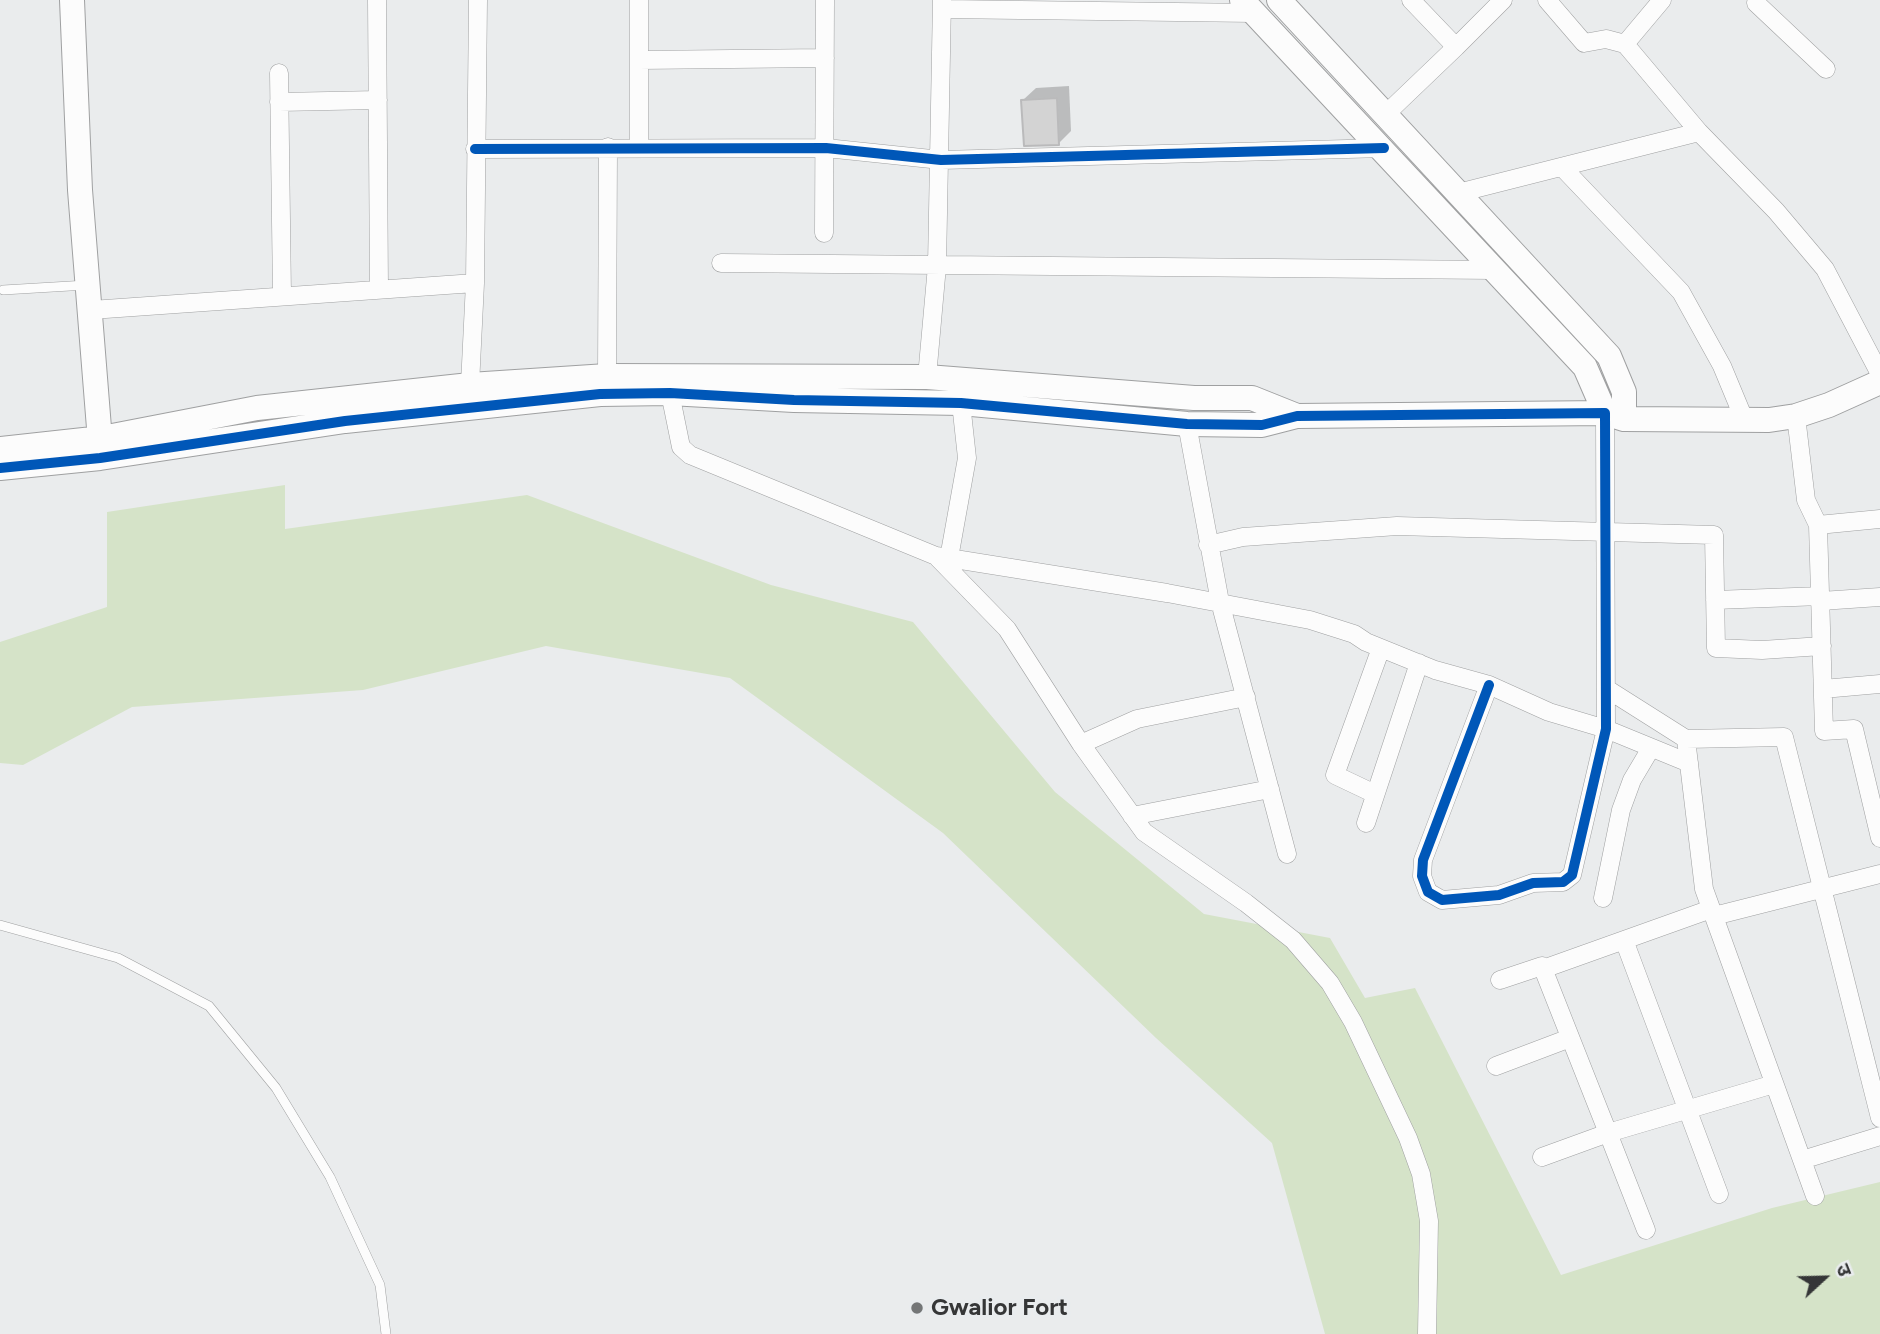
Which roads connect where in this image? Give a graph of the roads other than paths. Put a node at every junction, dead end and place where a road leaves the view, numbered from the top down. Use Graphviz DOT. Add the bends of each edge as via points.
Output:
graph roads {
  1 [pos="72,0"];
  2 [pos="377,0"];
  3 [pos="478,0"];
  4 [pos="639,0"];
  5 [pos="825,0"];
  6 [pos="1279,0"];
  7 [pos="1412,0"];
  8 [pos="1503,0"];
  9 [pos="1547,0"];
  10 [pos="1662,0"];
  11 [pos="1756,1"];
  12 [pos="942,5"];
  13 [pos="1248,6"];
  14 [pos="1625,44"];
  15 [pos="1456,47"];
  16 [pos="825,58"];
  17 [pos="639,60"];
  18 [pos="1825,68"];
  19 [pos="279,73"];
  20 [pos="378,100"];
  21 [pos="279,102"];
  22 [pos="1387,113"];
  23 [pos="1699,132"];
  24 [pos="608,147"];
  25 [pos="639,148"];
  26 [pos="826,148"];
  27 [pos="475,149"];
  28 [pos="1384,149"];
  29 [pos="941,160"];
  30 [pos="1562,167"];
  31 [pos="1458,193"];
  32 [pos="824,233"];
  33 [pos="720,264"];
  34 [pos="937,266"];
  35 [pos="1495,270"];
  36 [pos="475,283"];
  37 [pos="89,285"];
  38 [pos="379,288"];
  39 [pos="3,290"];
  40 [pos="282,295"];
  41 [pos="91,310"];
  42 [pos="1880,374"];
  43 [pos="607,376"];
  44 [pos="927,377"];
  45 [pos="1880,383"];
  46 [pos="470,385"];
  47 [pos="670,393"];
  48 [pos="961,403"];
  49 [pos="1297,416"];
  50 [pos="1615,416"];
  51 [pos="1796,416"];
  52 [pos="1744,419"];
  53 [pos="1187,424"];
  54 [pos="101,448"];
  55 [pos="0,449"];
  56 [pos="0,468"];
  57 [pos="1880,519"];
  58 [pos="1818,525"];
  59 [pos="1608,531"];
  60 [pos="1208,545"];
  61 [pos="942,557"];
  62 [pos="1880,597"];
  63 [pos="1821,598"];
  64 [pos="1715,600"];
  65 [pos="1220,603"];
  66 [pos="1822,646"];
  67 [pos="1381,648"];
  68 [pos="1419,663"];
  69 [pos="1880,684"];
  70 [pos="1489,685"];
  71 [pos="1607,689"];
  72 [pos="1824,689"];
  73 [pos="1246,697"];
  74 [pos="1606,729"];
  75 [pos="1686,739"];
  76 [pos="1082,744"];
  77 [pos="1651,748"];
  78 [pos="1689,764"];
  79 [pos="1270,789"];
  80 [pos="1376,794"];
  81 [pos="1132,816"];
  82 [pos="1366,823"];
  83 [pos="1880,838"];
  84 [pos="1287,854"];
  85 [pos="1880,874"];
  86 [pos="1820,889"];
  87 [pos="1603,898"];
  88 [pos="1713,913"];
  89 [pos="0,925"];
  90 [pos="1624,940"];
  91 [pos="1543,969"];
  92 [pos="1500,980"];
  93 [pos="1570,1038"];
  94 [pos="1496,1066"];
  95 [pos="1774,1084"];
  96 [pos="1686,1111"];
  97 [pos="1880,1118"];
  98 [pos="1608,1133"];
  99 [pos="1880,1136"];
  100 [pos="1542,1157"];
  101 [pos="1802,1160"];
  102 [pos="1719,1194"];
  103 [pos="1815,1196"];
  104 [pos="1646,1230"];
  105 [pos="386,1334"];
  106 [pos="1427,1334"];
  1 -- 37 [label="street"];
  2 -- 20 [label="street"];
  3 -- 27 [label="street"];
  4 -- 17 [label="street"];
  5 -- 16 [label="street"];
  6 -- 22 [label="street"];
  7 -- 15 [label="street"];
  8 -- 15 [label="street"];
  9 -- 14 [label="street" via="1584,43 1606,39"];
  10 -- 14 [label="street"];
  11 -- 18 [label="street"];
  12 -- 13 [label="street"];
  12 -- 29 [label="street"];
  13 -- 28 [label="street"];
  14 -- 23 [label="street"];
  15 -- 22 [label="street"];
  16 -- 17 [label="street"];
  16 -- 26 [label="street"];
  17 -- 25 [label="street"];
  19 -- 21 [label="street"];
  20 -- 21 [label="street"];
  20 -- 38 [label="street"];
  21 -- 40 [label="street"];
  22 -- 31 [label="street"];
  23 -- 30 [label="street"];
  23 -- 42 [label="street" via="1825,269"];
  24 -- 25 [label="street"];
  24 -- 27 [label="street"];
  24 -- 43 [label="street"];
  25 -- 26 [label="street"];
  26 -- 29 [label="street"];
  26 -- 32 [label="street"];
  27 -- 36 [label="street"];
  28 -- 29 [label="street"];
  28 -- 35 [label="street"];
  29 -- 34 [label="street"];
  30 -- 31 [label="street"];
  30 -- 52 [label="street" via="1681,292 1722,366"];
  31 -- 50 [label="street" via="1609,356 1624,392"];
  33 -- 34 [label="street"];
  34 -- 35 [label="street"];
  34 -- 44 [label="street"];
  35 -- 50 [label="street" via="1585,367"];
  36 -- 38 [label="street"];
  36 -- 46 [label="street"];
  37 -- 39 [label="lane"];
  37 -- 41 [label="street"];
  38 -- 40 [label="street"];
  40 -- 41 [label="street"];
  41 -- 54 [label="street"];
  43 -- 44 [label="street"];
  43 -- 46 [label="street"];
  44 -- 49 [label="street" via="1194,398 1252,398"];
  45 -- 51 [label="street"];
  46 -- 54 [label="street" via="257,408"];
  47 -- 48 [label="street"];
  47 -- 54 [label="street" via="600,394"];
  47 -- 61 [label="street" via="681,447 690,455"];
  48 -- 53 [label="street"];
  48 -- 61 [label="street" via="967,458"];
  49 -- 50 [label="street"];
  49 -- 53 [label="street" via="1262,425"];
  50 -- 52 [label="street"];
  50 -- 59 [label="street"];
  51 -- 52 [label="street"];
  51 -- 58 [label="street" via="1806,500"];
  53 -- 60 [label="street"];
  54 -- 55 [label="street"];
  54 -- 56 [label="street"];
  57 -- 58 [label="street"];
  58 -- 63 [label="street"];
  59 -- 60 [label="street" via="1397,526 1243,537"];
  59 -- 64 [label="street" via="1714,535"];
  59 -- 71 [label="street"];
  60 -- 65 [label="street"];
  61 -- 65 [label="street"];
  61 -- 76 [label="street" via="1007,629"];
  62 -- 63 [label="street"];
  63 -- 64 [label="street"];
  63 -- 66 [label="street"];
  64 -- 66 [label="street" via="1716,648"];
  65 -- 67 [label="street" via="1310,620"];
  65 -- 73 [label="street"];
  66 -- 72 [label="street"];
  67 -- 68 [label="street"];
  67 -- 80 [label="street" via="1335,775"];
  68 -- 70 [label="street"];
  68 -- 80 [label="street"];
  69 -- 72 [label="street"];
  70 -- 74 [label="street" via="1549,712"];
  70 -- 74 [label="street" via="1423,860 1422,876 1429,892 1442,901 1499,895 1533,883 1563,882 1572,875"];
  71 -- 74 [label="street"];
  71 -- 75 [label="street"];
  72 -- 83 [label="street" via="1824,732 1854,729"];
  73 -- 76 [label="street" via="1138,719"];
  73 -- 79 [label="street"];
  74 -- 77 [label="street"];
  75 -- 78 [label="street"];
  75 -- 86 [label="street" via="1784,737"];
  76 -- 81 [label="street"];
  77 -- 78 [label="street"];
  77 -- 87 [label="street" via="1621,810"];
  78 -- 88 [label="street" via="1704,889"];
  79 -- 81 [label="street"];
  79 -- 84 [label="street"];
  80 -- 82 [label="street"];
  81 -- 106 [label="street" via="1144,832 1293,940 1330,983 1353,1022 1421,1174 1429,1221"];
  85 -- 86 [label="street"];
  86 -- 88 [label="street"];
  86 -- 97 [label="street"];
  88 -- 90 [label="street"];
  88 -- 95 [label="street"];
  89 -- 105 [label="lane" via="118,958 209,1006 275,1088 330,1177 380,1285"];
  90 -- 91 [label="street"];
  90 -- 96 [label="street"];
  91 -- 92 [label="street"];
  91 -- 93 [label="street"];
  93 -- 94 [label="street"];
  93 -- 98 [label="street"];
  95 -- 96 [label="street"];
  95 -- 101 [label="street"];
  96 -- 98 [label="street"];
  96 -- 102 [label="street"];
  98 -- 100 [label="street"];
  98 -- 104 [label="street"];
  99 -- 101 [label="street"];
  101 -- 103 [label="street"];
}
